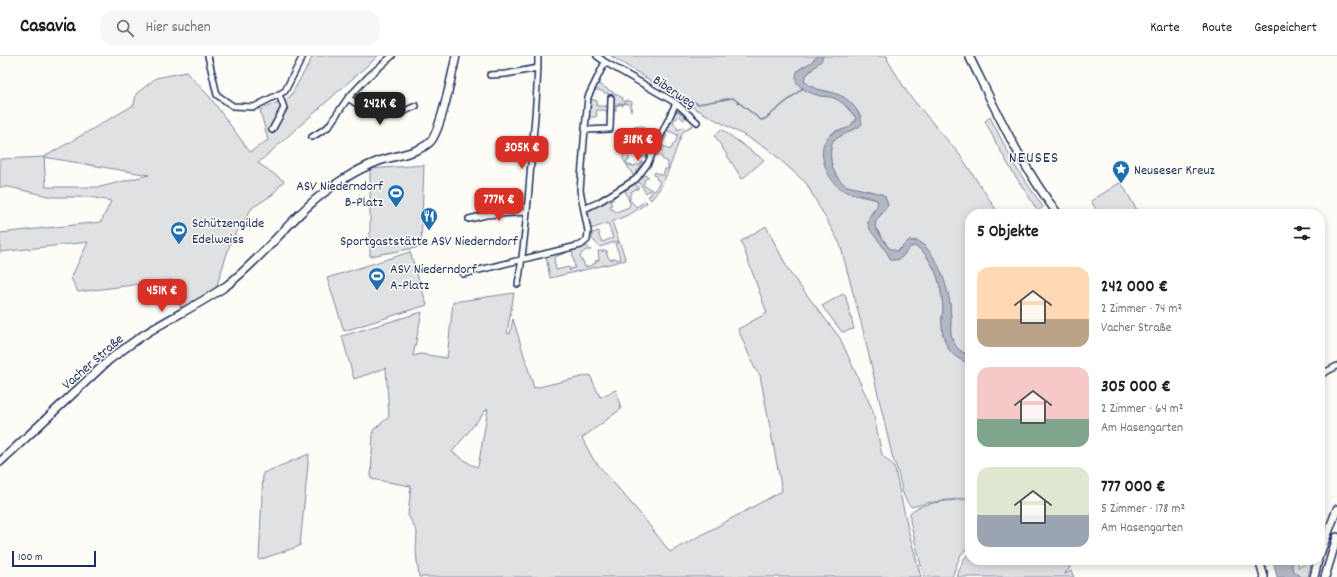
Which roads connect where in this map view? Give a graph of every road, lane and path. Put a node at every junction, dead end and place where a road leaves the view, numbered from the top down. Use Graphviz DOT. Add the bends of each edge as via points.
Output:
graph roads {
  1 [pos="208,56"];
  2 [pos="302,56"];
  3 [pos="392,56"];
  4 [pos="456,56"];
  5 [pos="538,56"];
  6 [pos="598,56"];
  7 [pos="969,56"];
  8 [pos="605,62"];
  9 [pos="538,68"];
  10 [pos="490,75"];
  11 [pos="279,94"];
  12 [pos="348,98"];
  13 [pos="611,98"];
  14 [pos="676,103"];
  15 [pos="416,106"];
  16 [pos="698,122"];
  17 [pos="272,130"];
  18 [pos="585,130"];
  19 [pos="312,137"];
  20 [pos="584,209"];
  21 [pos="1054,209"];
  22 [pos="526,212"];
  23 [pos="469,219"];
  24 [pos="522,260"];
  25 [pos="463,274"];
  26 [pos="518,284"];
  27 [pos="1337,366"];
  28 [pos="1325,372"];
  29 [pos="0,462"];
  30 [pos="1337,509"];
  31 [pos="1337,536"];
  32 [pos="1325,541"];
  33 [pos="1260,565"];
  34 [pos="1317,565"];
  35 [pos="1264,577"];
  36 [pos="1314,577"];
  37 [pos="1325,577"];
  1 -- 11 [label="street" via="217,95 232,106 254,107"];
  2 -- 11 [label="street" via="285,91"];
  3 -- 12 [label="street"];
  4 -- 29 [label="main road, Vacher Straße" via="440,120 430,142 418,149 378,161 339,182 313,202 270,247 226,286 147,333 108,360"];
  5 -- 9 [label="street"];
  6 -- 8 [label="street, Biberweg"];
  7 -- 21 [label="main road" via="1011,142"];
  8 -- 14 [label="street, Biberweg"];
  8 -- 18 [label="street" via="588,97"];
  9 -- 10 [label="street"];
  9 -- 22 [label="street"];
  11 -- 17 [label="street" via="284,108"];
  12 -- 15 [label="street" via="382,118"];
  12 -- 19 [label="street" via="328,127"];
  13 -- 18 [label="street" via="610,129"];
  14 -- 16 [label="street, Biberweg"];
  14 -- 20 [label="street" via="648,163 636,179"];
  18 -- 20 [label="street" via="580,190"];
  20 -- 24 [label="street" via="588,231 587,240 581,245"];
  22 -- 23 [label="street"];
  22 -- 24 [label="street"];
  24 -- 25 [label="street"];
  24 -- 26 [label="street"];
  27 -- 28 [label="street"];
  30 -- 32 [label="main road"];
  31 -- 37 [label="main road"];
  33 -- 35 [label="main road"];
  34 -- 36 [label="main road"];
}
